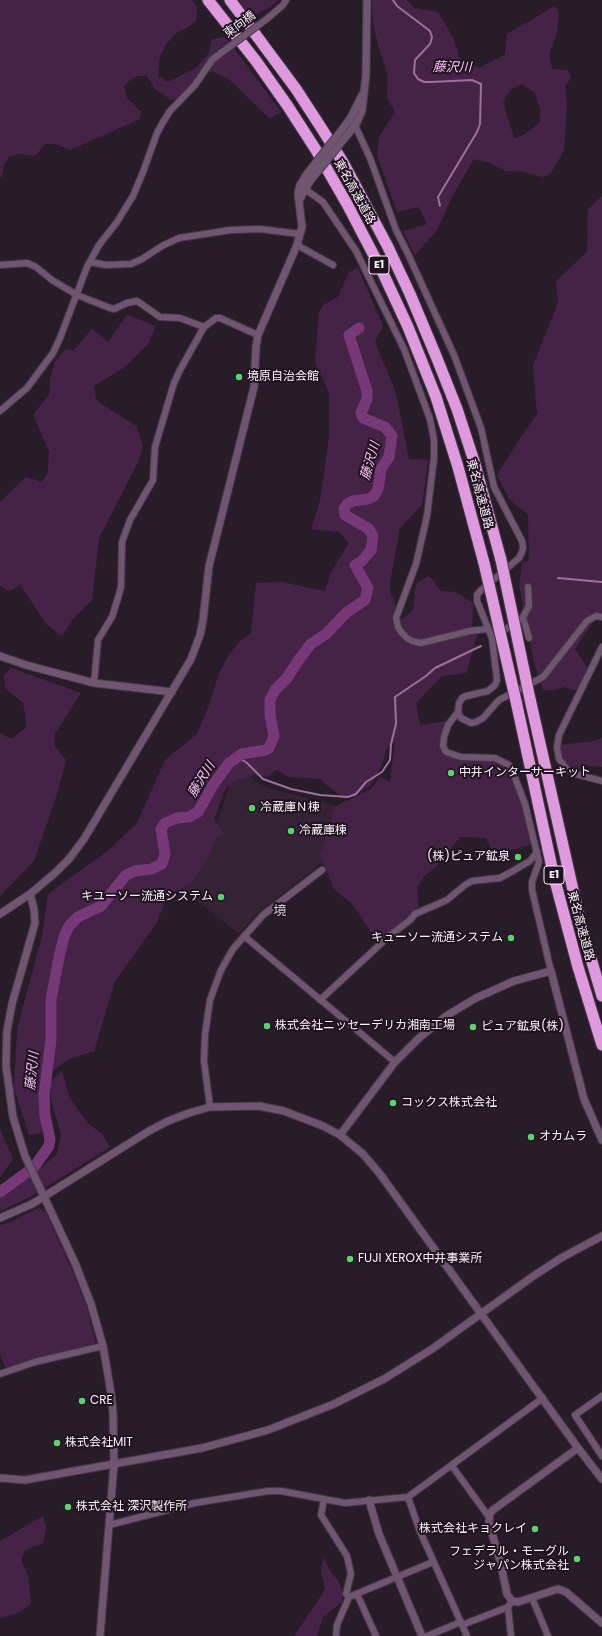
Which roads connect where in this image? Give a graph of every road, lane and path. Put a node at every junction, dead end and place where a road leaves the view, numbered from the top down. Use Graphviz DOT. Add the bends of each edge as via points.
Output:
graph roads {
  1 [pos="208,0"];
  2 [pos="230,0"];
  3 [pos="286,0"];
  4 [pos="367,0"];
  5 [pos="364,91"];
  6 [pos="351,118"];
  7 [pos="356,124"];
  8 [pos="308,178"];
  9 [pos="305,190"];
  10 [pos="300,199"];
  11 [pos="300,234"];
  12 [pos="297,244"];
  13 [pos="90,262"];
  14 [pos="0,265"];
  15 [pos="333,265"];
  16 [pos="77,295"];
  17 [pos="204,327"];
  18 [pos="258,335"];
  19 [pos="0,411"];
  20 [pos="528,587"];
  21 [pos="523,617"];
  22 [pos="602,617"];
  23 [pos="487,629"];
  24 [pos="492,638"];
  25 [pos="529,638"];
  26 [pos="602,647"];
  27 [pos="0,656"];
  28 [pos="94,683"];
  29 [pos="172,692"];
  30 [pos="458,712"];
  31 [pos="602,781"];
  32 [pos="537,852"];
  33 [pos="322,870"];
  34 [pos="30,894"];
  35 [pos="0,914"];
  36 [pos="244,936"];
  37 [pos="551,971"];
  38 [pos="602,996"];
  39 [pos="320,1000"];
  40 [pos="602,1045"];
  41 [pos="395,1062"];
  42 [pos="210,1107"];
  43 [pos="340,1136"];
  44 [pos="602,1140"];
  45 [pos="43,1196"];
  46 [pos="0,1218"];
  47 [pos="602,1236"];
  48 [pos="482,1313"];
  49 [pos="103,1346"];
  50 [pos="0,1374"];
  51 [pos="602,1396"];
  52 [pos="542,1398"];
  53 [pos="578,1448"];
  54 [pos="602,1456"];
  55 [pos="114,1464"];
  56 [pos="452,1466"];
  57 [pos="0,1478"];
  58 [pos="602,1479"];
  59 [pos="408,1497"];
  60 [pos="324,1499"];
  61 [pos="369,1500"];
  62 [pos="489,1517"];
  63 [pos="109,1525"];
  64 [pos="433,1562"];
  65 [pos="396,1577"];
  66 [pos="357,1594"];
  67 [pos="349,1597"];
  68 [pos="532,1598"];
  69 [pos="510,1604"];
  70 [pos="602,1623"];
  71 [pos="461,1624"];
  72 [pos="100,1636"];
  73 [pos="336,1636"];
  74 [pos="376,1636"];
  75 [pos="422,1636"];
  76 [pos="427,1636"];
  77 [pos="467,1636"];
  78 [pos="511,1636"];
  79 [pos="548,1636"];
  1 -- 40 [label="highway, 東名高速道路 / E1, bridge" via="256,61 316,150 382,271 436,397 484,563 554,877"];
  2 -- 38 [label="highway, 東名高速道路 / E1, bridge" via="265,45 348,171 388,247 457,409 474,461 500,560 580,921"];
  3 -- 13 [label="street, 東向橋, bridge" via="268,18 212,60 195,85 170,111 156,134 133,196"];
  4 -- 5 [label="street"];
  5 -- 6 [label="street"];
  5 -- 7 [label="street" via="362,111"];
  6 -- 7 [label="street"];
  6 -- 8 [label="street, bridge"];
  7 -- 8 [label="street, bridge"];
  7 -- 23 [label="street" via="396,230 454,355 481,428 494,487 522,541 519,558 477,595"];
  8 -- 9 [label="street"];
  8 -- 10 [label="street" via="300,185"];
  9 -- 10 [label="street"];
  9 -- 23 [label="street" via="323,202 356,251 404,349 430,419 434,458 427,516 416,564 396,618 398,627 407,638 420,643"];
  10 -- 11 [label="street"];
  11 -- 12 [label="street"];
  11 -- 13 [label="street" via="244,228 179,238 131,264 106,265"];
  12 -- 15 [label="street"];
  12 -- 18 [label="street"];
  13 -- 16 [label="street, 東向橋"];
  14 -- 16 [label="street" via="27,263"];
  16 -- 17 [label="street" via="114,309 137,301 160,317 180,318"];
  16 -- 19 [label="street, 東向橋" via="52,353 27,388"];
  17 -- 18 [label="street" via="220,318"];
  17 -- 28 [label="street" via="174,382 155,447 153,480 122,542 118,598 112,617 98,640"];
  18 -- 29 [label="street" via="254,388 209,566 200,635 191,659"];
  20 -- 21 [label="street" via="529,606"];
  21 -- 24 [label="street"];
  21 -- 25 [label="street"];
  22 -- 30 [label="street" via="596,616 587,621 543,677 499,700 476,722 471,723 461,718"];
  23 -- 24 [label="street"];
  24 -- 30 [label="street" via="497,680 495,685 488,692 462,698"];
  26 -- 31 [label="street" via="559,735 557,747 559,759 567,769 578,775"];
  27 -- 28 [label="street"];
  28 -- 29 [label="street"];
  29 -- 34 [label="street" via="84,839 60,868"];
  30 -- 32 [label="street" via="448,725 444,736 443,746 446,752 461,757 495,758 509,765 525,804"];
  32 -- 37 [label="street" via="539,862 532,890"];
  32 -- 39 [label="street" via="530,860 500,878 472,881 447,900 415,914"];
  33 -- 36 [label="street" via="263,915"];
  34 -- 35 [label="street"];
  34 -- 45 [label="street" via="35,923 11,1011 7,1031 6,1066 13,1117 25,1156"];
  36 -- 39 [label="street"];
  36 -- 42 [label="street" via="221,970 210,1000 204,1061"];
  37 -- 41 [label="street" via="514,981 476,998 446,1016"];
  37 -- 44 [label="street" via="584,1099"];
  39 -- 41 [label="street"];
  41 -- 43 [label="street"];
  42 -- 43 [label="street" via="259,1106 284,1111 323,1126"];
  42 -- 45 [label="street" via="175,1118 149,1131"];
  43 -- 48 [label="street" via="363,1154 380,1174"];
  45 -- 46 [label="street"];
  45 -- 49 [label="street" via="75,1263 91,1304"];
  47 -- 48 [label="street" via="561,1258"];
  48 -- 52 [label="street"];
  48 -- 55 [label="street" via="390,1375 334,1404 268,1430 216,1444"];
  49 -- 50 [label="street" via="35,1362"];
  49 -- 55 [label="street" via="113,1412"];
  51 -- 54 [label="street" via="575,1415"];
  52 -- 53 [label="street"];
  52 -- 56 [label="street"];
  53 -- 58 [label="street"];
  53 -- 62 [label="street" via="493,1510"];
  55 -- 57 [label="street" via="25,1480"];
  55 -- 63 [label="street"];
  56 -- 59 [label="street"];
  56 -- 62 [label="street"];
  59 -- 61 [label="street"];
  59 -- 64 [label="street"];
  60 -- 61 [label="street" via="345,1503"];
  60 -- 63 [label="street" via="268,1491 195,1503"];
  60 -- 67 [label="street" via="321,1515 347,1556 351,1574 346,1594"];
  61 -- 65 [label="street"];
  62 -- 69 [label="street"];
  63 -- 72 [label="street"];
  64 -- 65 [label="street"];
  64 -- 71 [label="street"];
  65 -- 66 [label="street"];
  65 -- 75 [label="street"];
  66 -- 67 [label="street"];
  66 -- 74 [label="street"];
  67 -- 73 [label="street" via="337,1625"];
  68 -- 69 [label="street"];
  68 -- 70 [label="street" via="554,1589 562,1590"];
  68 -- 79 [label="street"];
  69 -- 71 [label="street"];
  69 -- 78 [label="street"];
  71 -- 76 [label="street"];
  71 -- 77 [label="street"];
}
